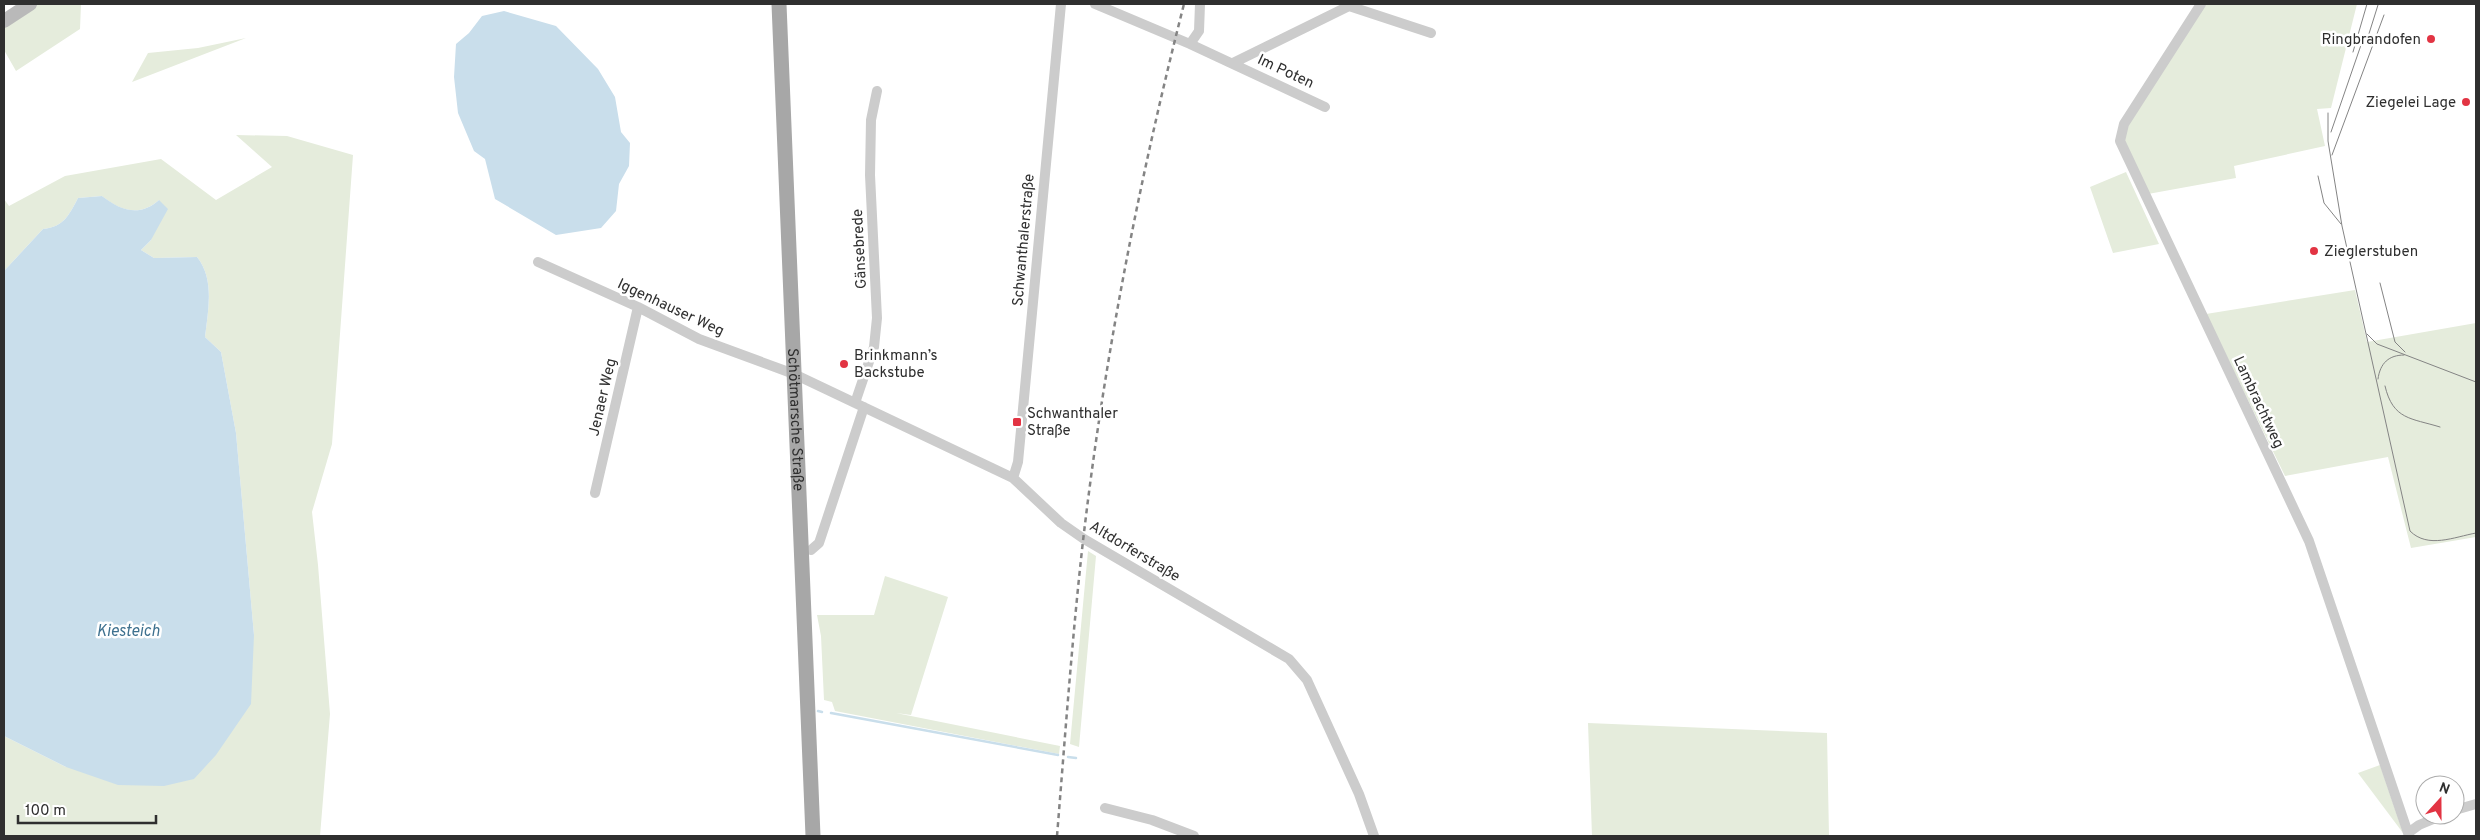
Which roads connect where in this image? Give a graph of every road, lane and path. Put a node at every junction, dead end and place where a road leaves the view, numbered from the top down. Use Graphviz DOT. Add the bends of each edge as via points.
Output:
graph roads {
  1 [pos="30,4"];
  2 [pos="779,4"];
  3 [pos="1060,4"];
  4 [pos="1095,4"];
  5 [pos="1200,4"];
  6 [pos="2201,4"];
  7 [pos="4,21"];
  8 [pos="1431,33"];
  9 [pos="1190,44"];
  10 [pos="1233,64"];
  11 [pos="877,91"];
  12 [pos="1325,107"];
  13 [pos="538,262"];
  14 [pos="638,307"];
  15 [pos="794,374"];
  16 [pos="859,405"];
  17 [pos="1013,478"];
  18 [pos="595,493"];
  19 [pos="811,550"];
  20 [pos="1105,808"];
  21 [pos="2419,825"];
  22 [pos="813,836"];
  23 [pos="1194,836"];
  24 [pos="1374,836"];
  1 -- 7 [label="main road"];
  2 -- 15 [label="main road, Schötmarsche Straße"];
  3 -- 17 [label="street, Schwanthalerstraße" via="1019,453"];
  4 -- 9 [label="street, Im Poten"];
  5 -- 9 [label="street" via="1199,31"];
  6 -- 21 [label="street, Lambrachtweg" via="2124,124 2120,141 2309,541 2408,833"];
  8 -- 10 [label="street, Im Poten" via="1349,6"];
  9 -- 10 [label="street, Im Poten"];
  10 -- 12 [label="street, Im Poten"];
  11 -- 16 [label="street, Gänsebrede" via="871,120 870,175 877,318 874,348"];
  13 -- 14 [label="street, Iggenhauser Weg"];
  14 -- 15 [label="street, Iggenhauser Weg" via="698,339"];
  14 -- 18 [label="street, Jenaer Weg"];
  15 -- 16 [label="street, Altdorferstraße"];
  15 -- 22 [label="main road, Schötmarsche Straße"];
  16 -- 17 [label="street, Altdorferstraße"];
  16 -- 19 [label="street, Gänsebrede" via="822,534"];
  17 -- 24 [label="street, Altdorferstraße" via="1061,523 1084,539 1289,659 1299,668 1359,794"];
  20 -- 23 [label="street" via="1152,820"];
}
